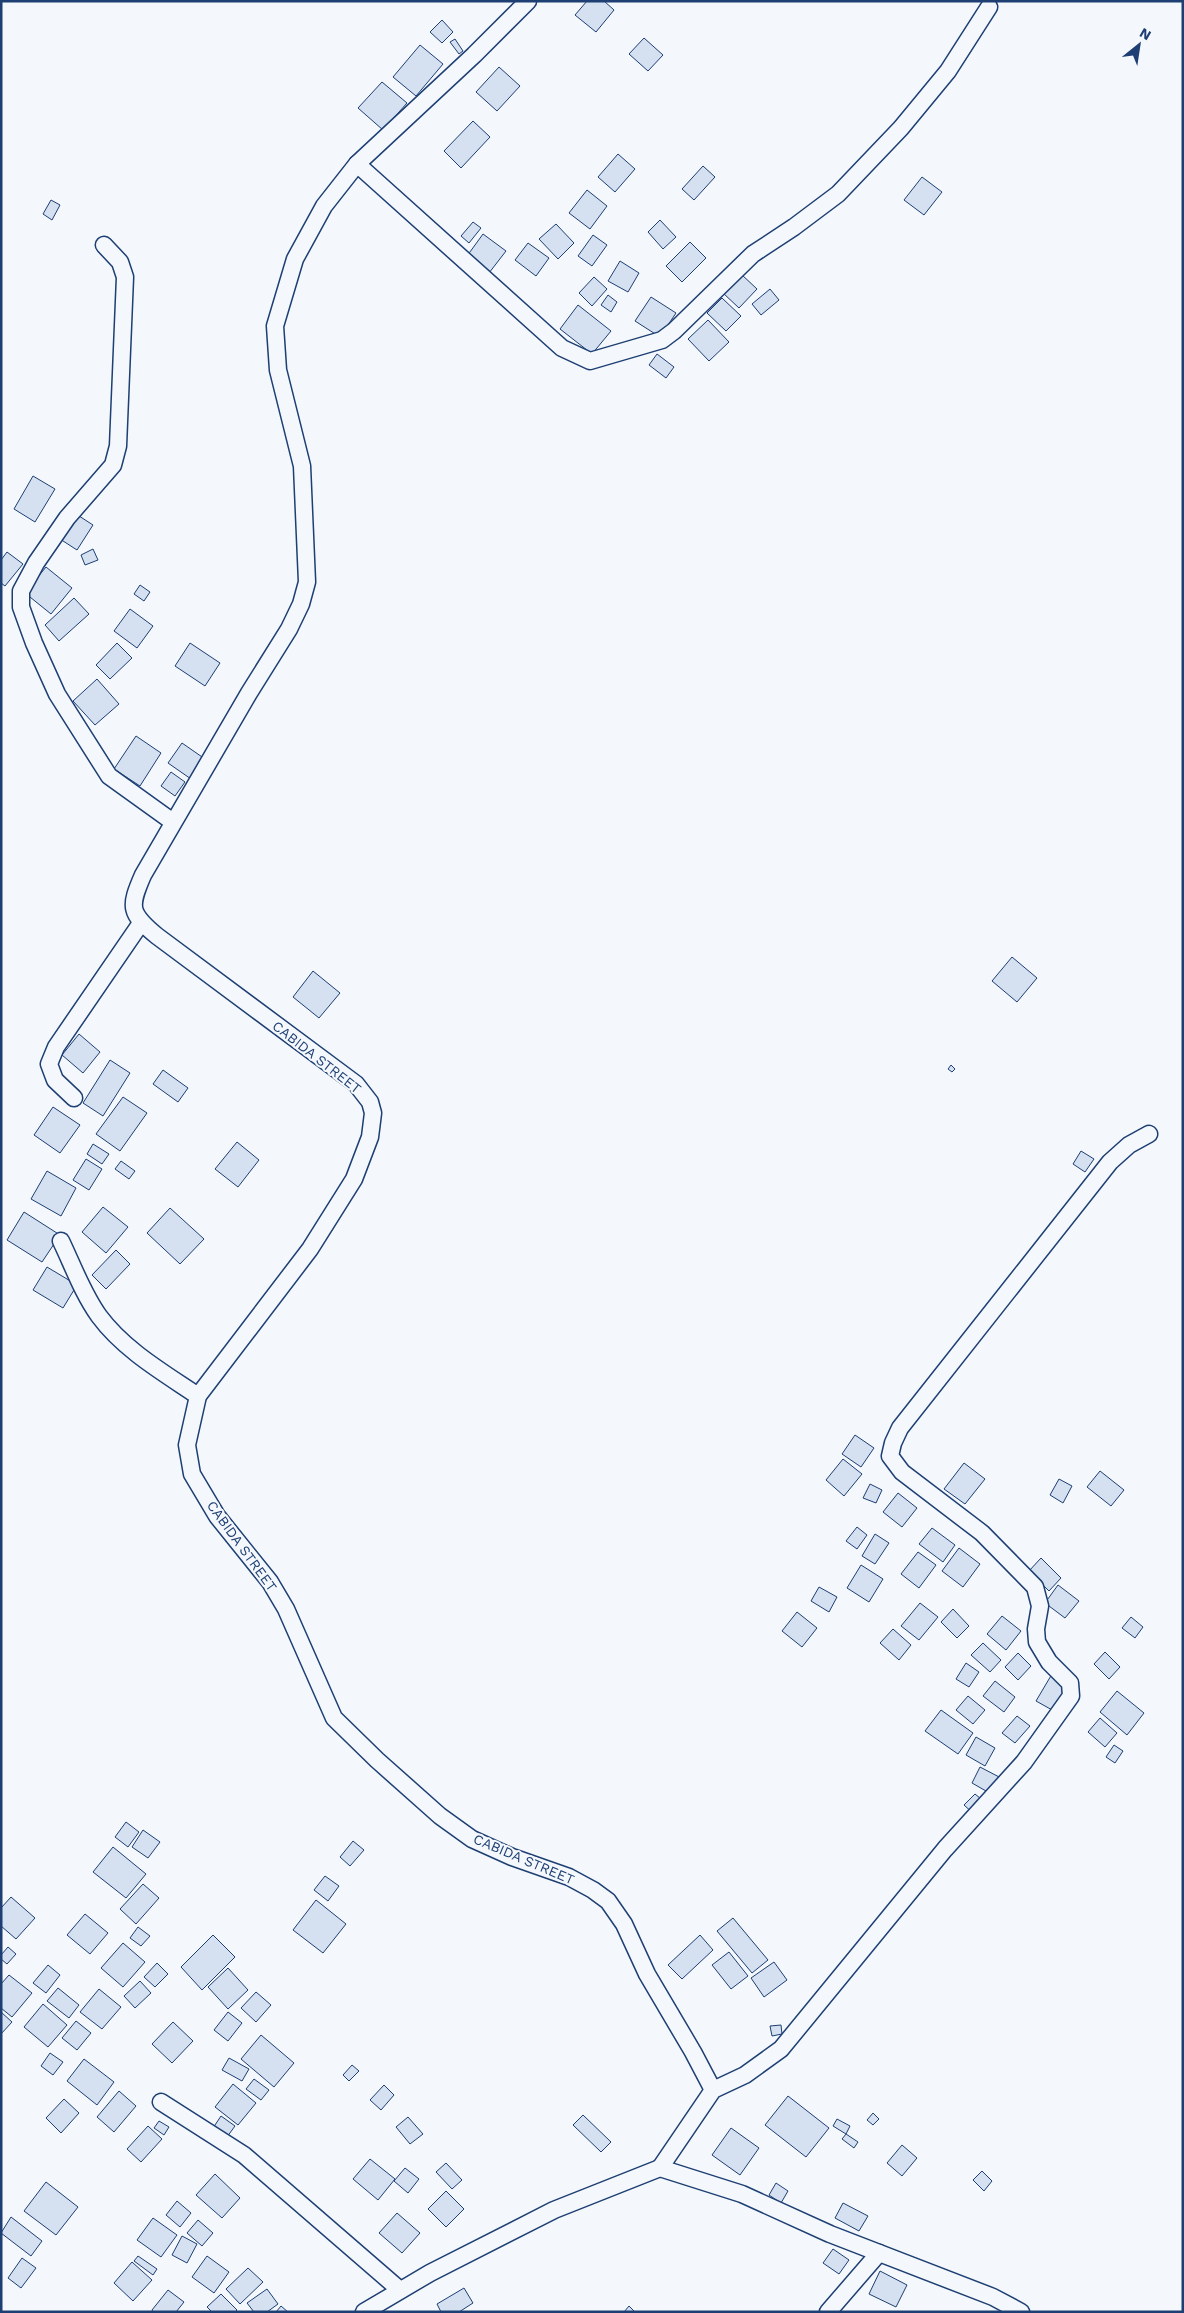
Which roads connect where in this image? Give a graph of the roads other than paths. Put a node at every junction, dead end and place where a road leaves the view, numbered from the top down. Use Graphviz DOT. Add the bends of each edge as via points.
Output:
graph roads {
  1 [pos="528,1"];
  2 [pos="990,7"];
  3 [pos="357,164"];
  4 [pos="104,245"];
  5 [pos="173,822"];
  6 [pos="141,923"];
  7 [pos="74,1098"];
  8 [pos="1150,1134"];
  9 [pos="61,1241"];
  10 [pos="198,1396"];
  11 [pos="713,2090"];
  12 [pos="161,2102"];
  13 [pos="660,2168"];
  14 [pos="879,2253"];
  15 [pos="400,2290"];
  16 [pos="364,2312"];
  17 [pos="828,2312"];
  18 [pos="1021,2312"];
  1 -- 3 [label="street"];
  2 -- 3 [label="street" via="948,71 901,128 838,194 753,254 674,332 662,340 590,361 562,348"];
  3 -- 5 [label="street" via="324,206 295,259 275,326 278,370 302,466 307,582 301,604"];
  4 -- 5 [label="street" via="120,262 125,277 118,446 113,465 68,518 36,563 21,590 21,607 57,694 109,776"];
  5 -- 6 [label="street" via="133,898 134,911"];
  6 -- 7 [label="street" via="56,1046 49,1064 55,1080"];
  6 -- 10 [label="street, CABIDA STREET" via="356,1084 370,1102 373,1113 370,1137 354,1179 310,1249"];
  8 -- 11 [label="street" via="1129,1145 1110,1162 900,1428 890,1456 902,1472 982,1533 1035,1587 1040,1606 1037,1642 1049,1662 1070,1683 1071,1696 1024,1762 945,1849 780,2049 745,2075"];
  9 -- 10 [label="street" via="89,1300 112,1332"];
  10 -- 11 [label="street, CABIDA STREET" via="187,1445 192,1474 216,1516 270,1582 286,1609 334,1718 433,1810 472,1839 569,1877 608,1901 624,1924 647,1974"];
  11 -- 13 [label="street"];
  12 -- 15 [label="street" via="244,2154"];
  13 -- 14 [label="street" via="742,2194"];
  13 -- 15 [label="street" via="554,2210"];
  14 -- 17 [label="street"];
  14 -- 18 [label="street" via="993,2297"];
  15 -- 16 [label="street"];
}
